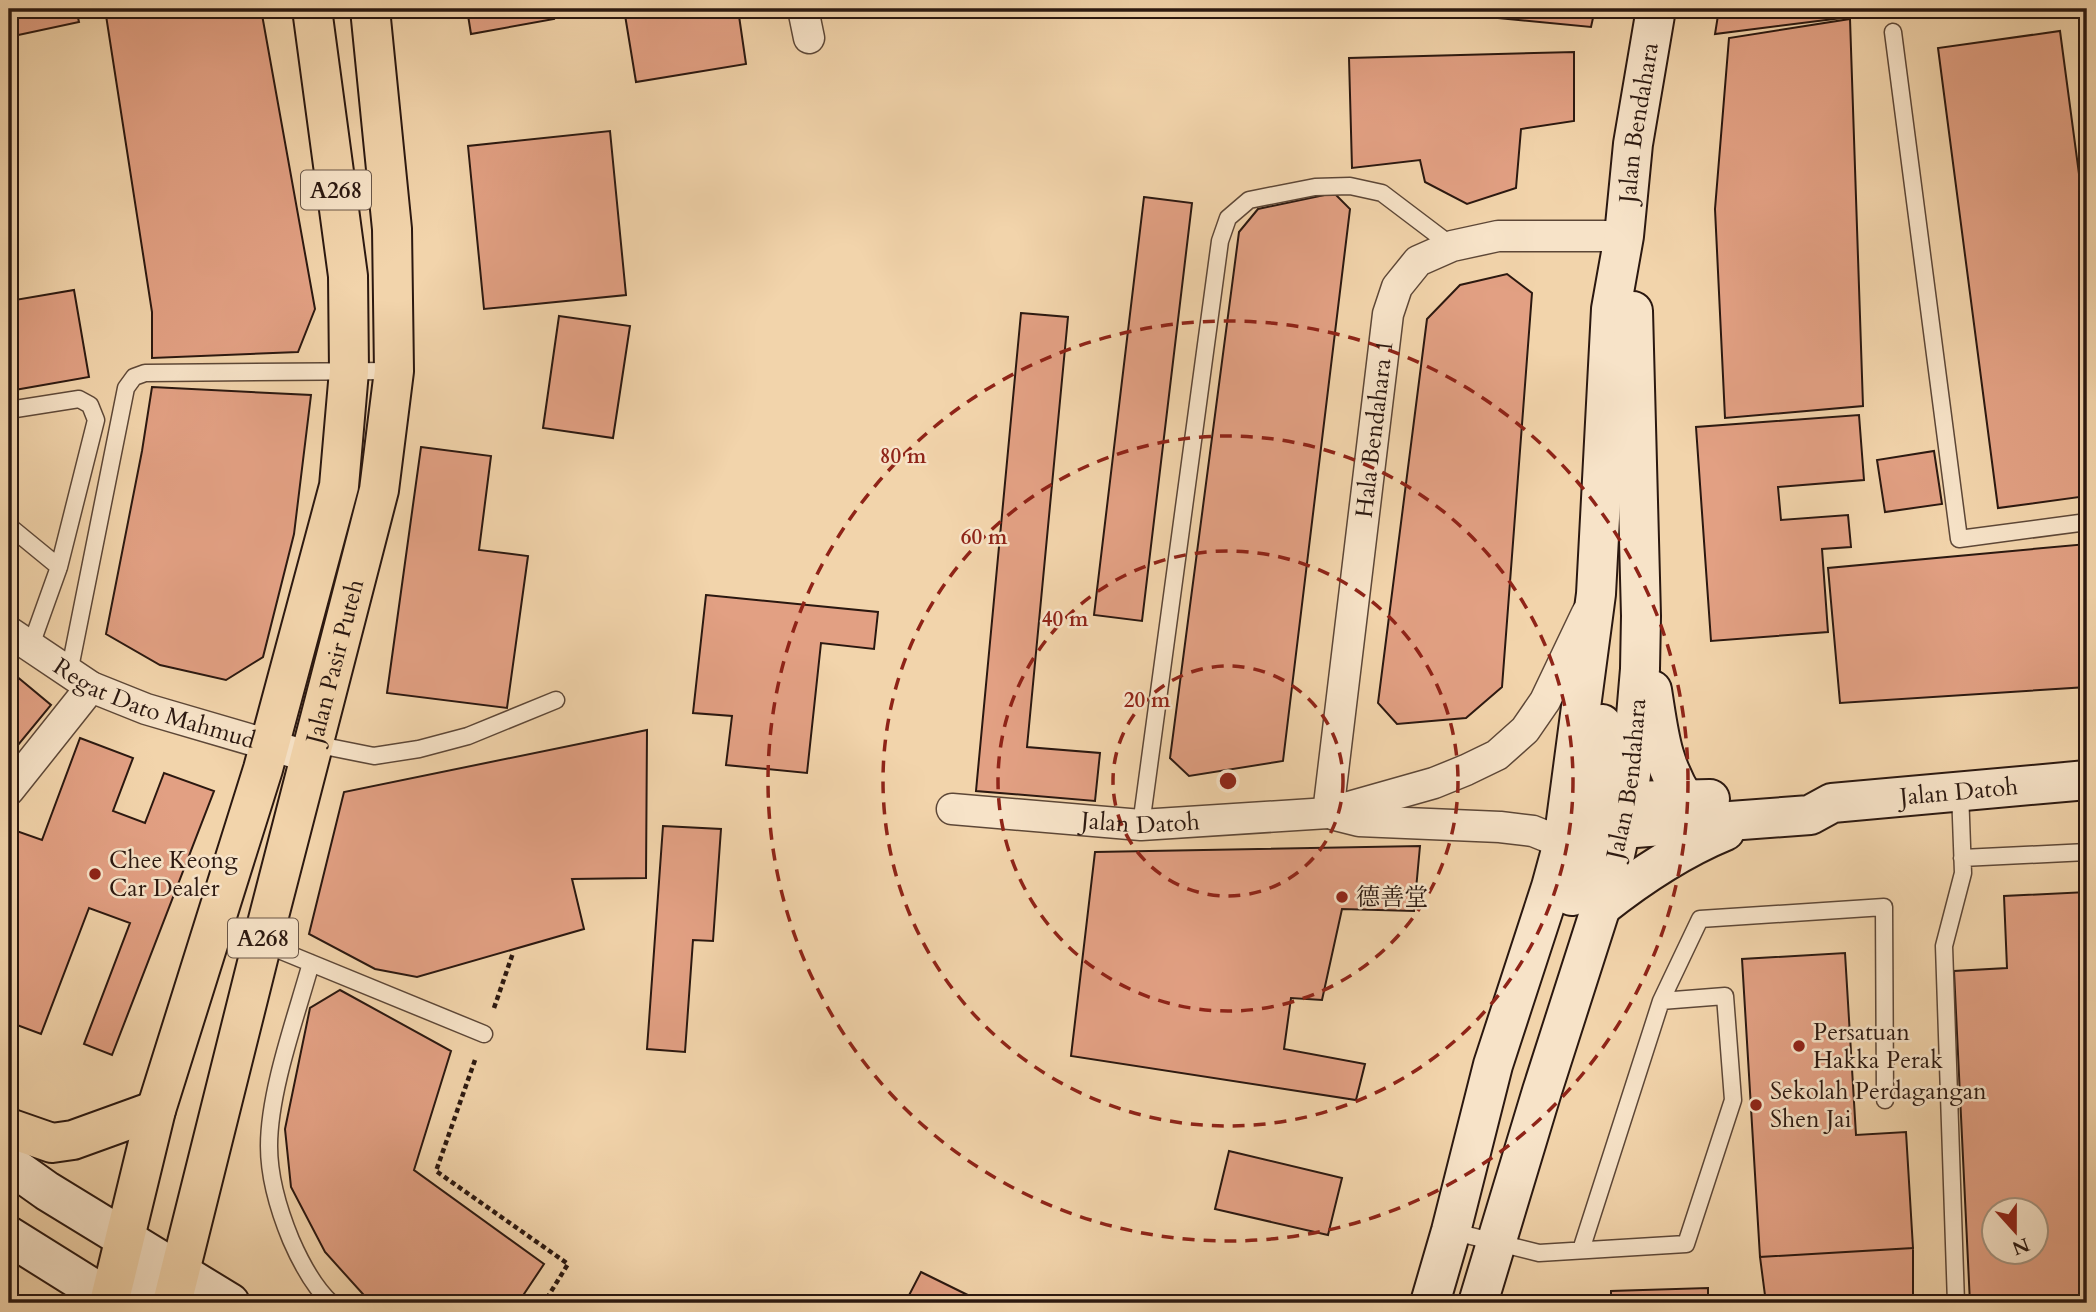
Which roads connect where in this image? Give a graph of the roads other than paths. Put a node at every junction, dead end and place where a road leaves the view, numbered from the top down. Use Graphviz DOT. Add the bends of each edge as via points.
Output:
graph roads {
  1 [pos="312,9"];
  2 [pos="370,9"];
  3 [pos="803,9"];
  4 [pos="1657,9"];
  5 [pos="1893,32"];
  6 [pos="809,38"];
  7 [pos="1624,236"];
  8 [pos="1452,246"];
  9 [pos="349,371"];
  10 [pos="394,372"];
  11 [pos="9,410"];
  12 [pos="2087,522"];
  13 [pos="9,526"];
  14 [pos="59,567"];
  15 [pos="1596,594"];
  16 [pos="1641,616"];
  17 [pos="19,640"];
  18 [pos="80,680"];
  19 [pos="556,700"];
  20 [pos="270,745"];
  21 [pos="312,750"];
  22 [pos="2087,780"];
  23 [pos="9,790"];
  24 [pos="1960,791"];
  25 [pos="1685,800"];
  26 [pos="1832,803"];
  27 [pos="952,808"];
  28 [pos="1328,813"];
  29 [pos="1619,815"];
  30 [pos="1753,820"];
  31 [pos="1141,825"];
  32 [pos="1563,843"];
  33 [pos="2087,852"];
  34 [pos="1962,858"];
  35 [pos="1601,906"];
  36 [pos="261,943"];
  37 [pos="311,963"];
  38 [pos="1661,1001"];
  39 [pos="1508,1019"];
  40 [pos="484,1034"];
  41 [pos="1885,1100"];
  42 [pos="156,1110"];
  43 [pos="9,1128"];
  44 [pos="9,1164"];
  45 [pos="1451,1231"];
  46 [pos="9,1236"];
  47 [pos="125,1240"];
  48 [pos="1497,1243"];
  49 [pos="1581,1250"];
  50 [pos="176,1288"];
  51 [pos="112,1302"];
  52 [pos="153,1303"];
  53 [pos="230,1303"];
  54 [pos="331,1303"];
  55 [pos="1430,1303"];
  56 [pos="1478,1303"];
  57 [pos="1956,1303"];
  1 -- 9 [label="main road, Jalan Pasir Puteh / A268" via="348,276"];
  2 -- 10 [label="main road, Jalan Pasir Puteh / A268" via="392,229"];
  3 -- 6 [label="street"];
  4 -- 7 [label="main road, Jalan Bendahara" via="1633,144"];
  5 -- 12 [label="lane" via="1959,539"];
  7 -- 8 [label="street, Hala Bendahara 1" via="1498,236"];
  7 -- 15 [label="main road, Jalan Bendahara" via="1611,309"];
  7 -- 16 [label="main road, Jalan Bendahara" via="1633,309"];
  8 -- 28 [label="street, Hala Bendahara 1" via="1418,261 1397,287 1388,314"];
  8 -- 31 [label="lane" via="1382,193 1350,186 1315,187 1249,200 1228,218 1220,242"];
  9 -- 10 [label="lane"];
  9 -- 18 [label="lane" via="145,373 134,377 126,388"];
  9 -- 20 [label="main road, Jalan Pasir Puteh / A268" via="339,486"];
  10 -- 21 [label="main road, Jalan Pasir Puteh / A268" via="379,490"];
  11 -- 14 [label="lane" via="79,399 90,405 96,420"];
  13 -- 14 [label="lane"];
  14 -- 17 [label="lane"];
  15 -- 28 [label="street, Jalan Datoh" via="1545,701 1525,730 1497,755 1434,783"];
  15 -- 29 [label="main road" via="1603,715 1599,790"];
  15 -- 32 [label="main road, Jalan Bendahara"];
  16 -- 25 [label="main road" via="1664,757"];
  16 -- 29 [label="main road, Jalan Bendahara" via="1631,775"];
  17 -- 18 [label="street, Regat Dato Mahmud"];
  18 -- 20 [label="street, Regat Dato Mahmud" via="146,709"];
  18 -- 23 [label="street"];
  19 -- 21 [label="lane" via="468,736 419,749 374,755"];
  20 -- 21 [label="street, Regat Dato Mahmud"];
  20 -- 42 [label="main road, Jalan Pasir Puteh / A268"];
  21 -- 36 [label="main road, Jalan Pasir Puteh / A268"];
  22 -- 24 [label="main road, Jalan Datoh"];
  24 -- 26 [label="main road, Jalan Datoh"];
  24 -- 34 [label="lane"];
  25 -- 26 [label="main road, Jalan Datoh" via="1808,793"];
  25 -- 29 [label="main road, Jalan Datoh"];
  26 -- 30 [label="main road, Jalan Datoh" via="1810,815"];
  27 -- 31 [label="street, Jalan Datoh"];
  28 -- 31 [label="street, Jalan Datoh"];
  28 -- 32 [label="street, Jalan Datoh" via="1359,821 1533,831"];
  29 -- 30 [label="main road, Jalan Datoh"];
  29 -- 35 [label="main road, Jalan Bendahara"];
  29 -- 39 [label="main road" via="1588,848 1560,930"];
  30 -- 35 [label="main road" via="1682,850"];
  32 -- 39 [label="main road, Jalan Bendahara"];
  33 -- 34 [label="lane"];
  34 -- 57 [label="lane" via="1944,946"];
  35 -- 48 [label="main road, Jalan Bendahara"];
  36 -- 37 [label="lane"];
  36 -- 50 [label="main road, Jalan Pasir Puteh / A268"];
  37 -- 40 [label="lane"];
  37 -- 54 [label="lane" via="281,1073 269,1146 282,1219 300,1261"];
  38 -- 41 [label="lane" via="1700,919 1884,907"];
  38 -- 49 [label="lane"];
  38 -- 49 [label="lane" via="1725,996 1733,1100 1686,1244"];
  39 -- 45 [label="main road, Jalan Bendahara"];
  42 -- 43 [label="main road" via="74,1140 52,1143"];
  42 -- 47 [label="main road, Jalan Pasir Puteh / A268"];
  44 -- 47 [label="main road"];
  45 -- 48 [label="lane"];
  45 -- 55 [label="main road, Jalan Bendahara"];
  46 -- 51 [label="main road"];
  47 -- 50 [label="main road"];
  47 -- 51 [label="main road, Jalan Pasir Puteh"];
  47 -- 52 [label="main road"];
  48 -- 49 [label="lane" via="1539,1253"];
  48 -- 56 [label="main road, Jalan Bendahara"];
  50 -- 53 [label="main road"];
}
